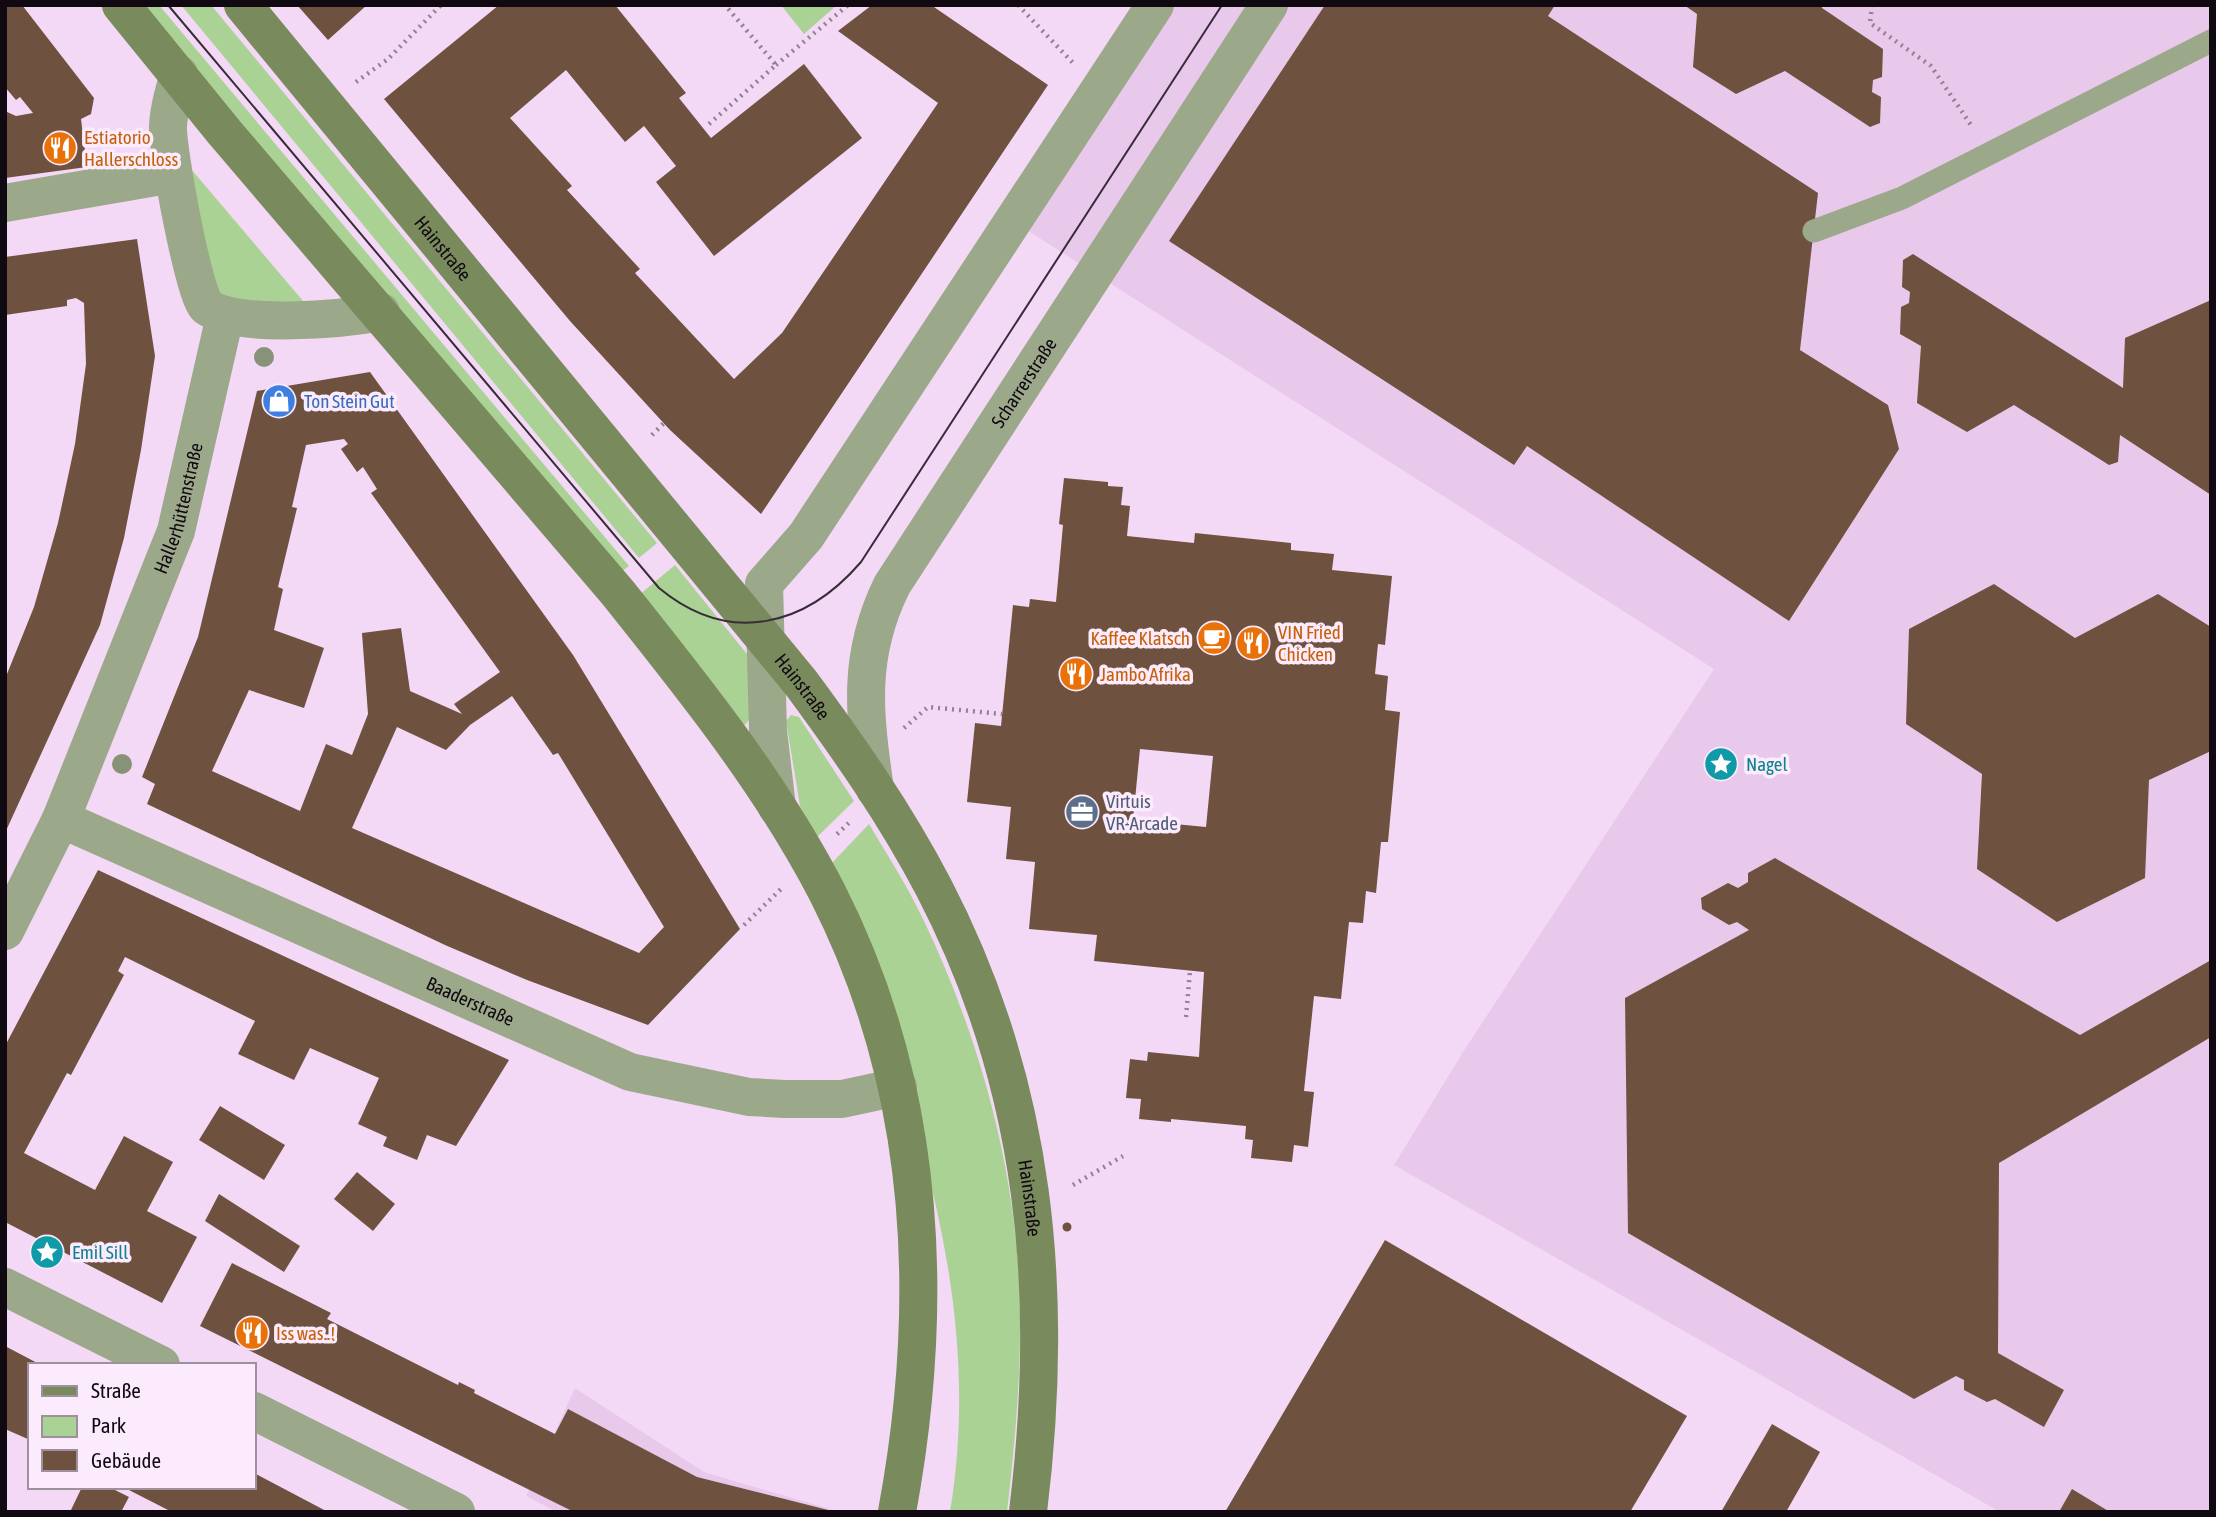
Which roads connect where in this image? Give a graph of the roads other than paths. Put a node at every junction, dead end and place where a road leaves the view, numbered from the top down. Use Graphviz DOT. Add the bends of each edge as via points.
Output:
graph roads {
  1 [pos="121,5"];
  2 [pos="243,5"];
  3 [pos="1155,5"];
  4 [pos="1269,5"];
  5 [pos="2211,41"];
  6 [pos="179,74"];
  7 [pos="173,174"];
  8 [pos="5,203"];
  9 [pos="1814,231"];
  10 [pos="381,312"];
  11 [pos="225,317"];
  12 [pos="764,584"];
  13 [pos="726,592"];
  14 [pos="767,642"];
  15 [pos="868,800"];
  16 [pos="777,807"];
  17 [pos="61,819"];
  18 [pos="5,931"];
  19 [pos="898,1087"];
  20 [pos="5,1287"];
  21 [pos="157,1363"];
  22 [pos="256,1412"];
  23 [pos="456,1512"];
  24 [pos="897,1512"];
  25 [pos="1028,1512"];
  1 -- 6 [label="main road"];
  2 -- 13 [label="main road, Hainstraße"];
  3 -- 12 [label="street" via="806,536"];
  4 -- 15 [label="street, Scharrerstraße" via="892,585 872,633 865,679"];
  5 -- 9 [label="lane" via="1902,198"];
  6 -- 7 [label="street" via="168,126"];
  6 -- 10 [label="main road"];
  7 -- 8 [label="street"];
  7 -- 11 [label="street" via="195,283 205,306"];
  10 -- 11 [label="street" via="338,318"];
  10 -- 16 [label="main road" via="626,603 721,724"];
  11 -- 17 [label="street, Hallerhüttenstraße" via="176,531"];
  12 -- 13 [label="street"];
  12 -- 14 [label="street"];
  13 -- 14 [label="main road, Hainstraße"];
  14 -- 15 [label="main road, Hainstraße" via="824,714"];
  14 -- 16 [label="street" via="768,731"];
  15 -- 25 [label="main road, Hainstraße" via="922,866 964,953 1001,1053 1018,1122 1033,1201 1040,1298 1038,1413"];
  16 -- 19 [label="main road" via="849,940 872,997"];
  17 -- 18 [label="street, Hallerhüttenstraße"];
  17 -- 19 [label="street, Baaderstraße" via="643,1076 749,1097 785,1099 842,1099"];
  19 -- 24 [label="main road" via="915,1189 920,1311 914,1395"];
  20 -- 21 [label="street"];
  22 -- 23 [label="street"];
}
